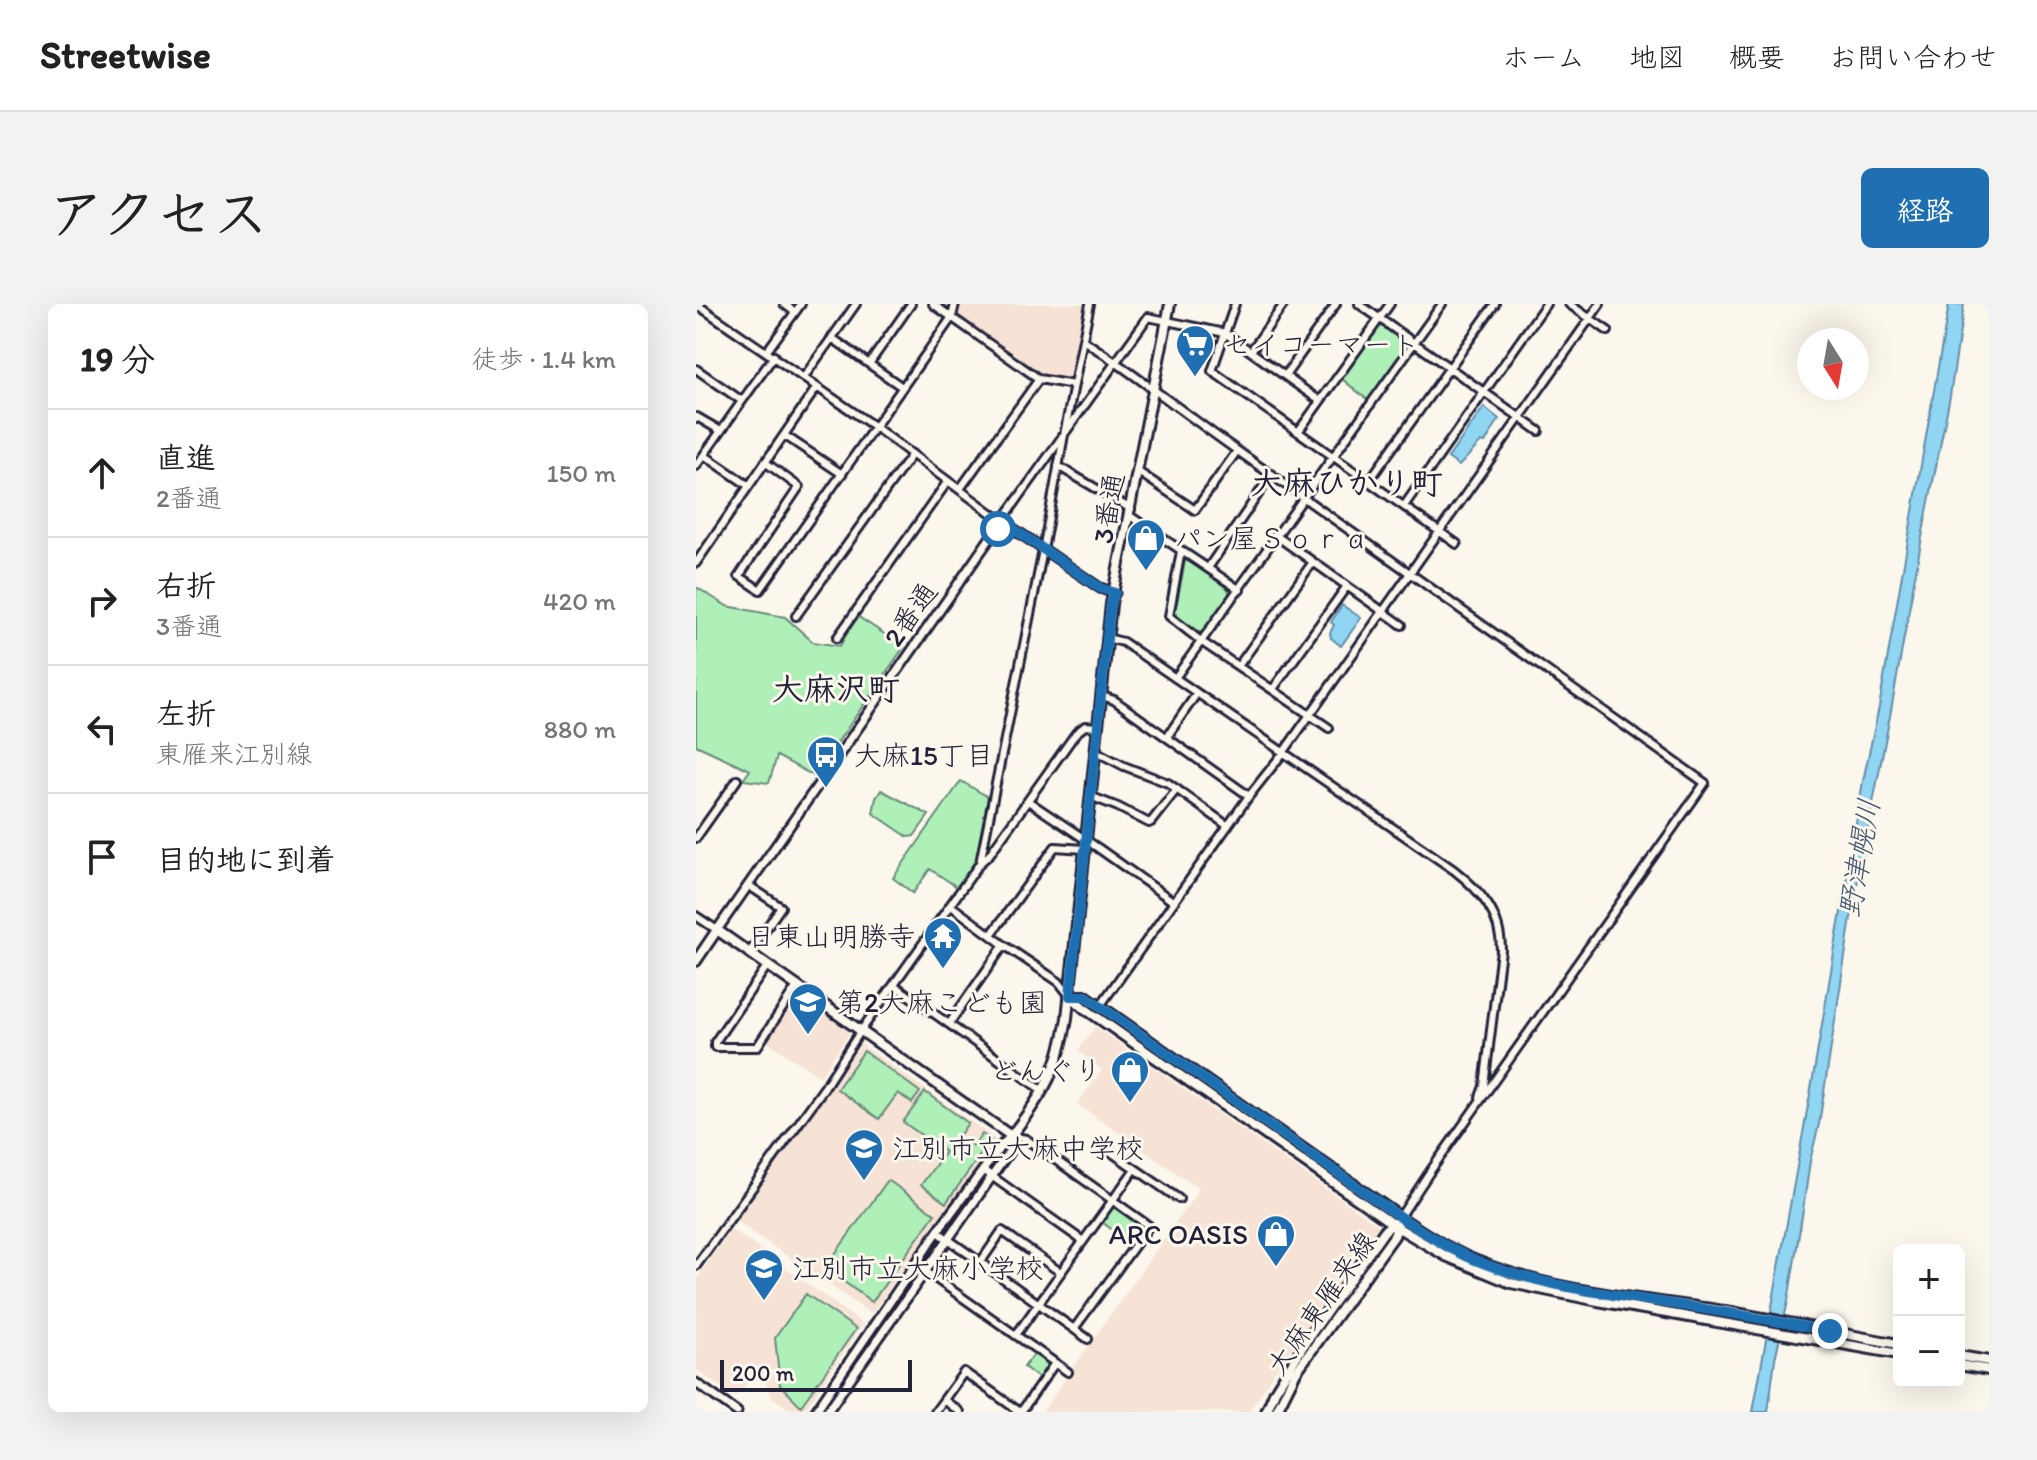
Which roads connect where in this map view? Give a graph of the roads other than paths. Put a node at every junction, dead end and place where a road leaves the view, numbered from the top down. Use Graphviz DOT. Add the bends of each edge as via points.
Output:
graph roads {
  1 [pos="784,304"];
  2 [pos="801,304"];
  3 [pos="856,304"];
  4 [pos="911,304"];
  5 [pos="933,304"];
  6 [pos="955,304"];
  7 [pos="1090,304"];
  8 [pos="1170,304"];
  9 [pos="1235,304"];
  10 [pos="1284,304"];
  11 [pos="1336,304"];
  12 [pos="1359,304"];
  13 [pos="1390,304"];
  14 [pos="1442,304"];
  15 [pos="1495,304"];
  16 [pos="1546,304"];
  17 [pos="1569,304"];
  18 [pos="1600,304"];
  19 [pos="699,305"];
  20 [pos="795,312"];
  21 [pos="952,317"];
  22 [pos="1380,318"];
  23 [pos="1589,319"];
  24 [pos="1167,320"];
  25 [pos="1608,331"];
  26 [pos="1225,333"];
  27 [pos="832,338"];
  28 [pos="1083,340"];
  29 [pos="1414,343"];
  30 [pos="1251,351"];
  31 [pos="770,354"];
  32 [pos="1115,361"];
  33 [pos="869,364"];
  34 [pos="1449,368"];
  35 [pos="696,369"];
  36 [pos="1285,376"];
  37 [pos="804,377"];
  38 [pos="1039,379"];
  39 [pos="1074,385"];
  40 [pos="817,387"];
  41 [pos="902,387"];
  42 [pos="1153,390"];
  43 [pos="1484,392"];
  44 [pos="742,401"];
  45 [pos="1320,401"];
  46 [pos="1520,418"];
  47 [pos="696,419"];
  48 [pos="875,427"];
  49 [pos="721,431"];
  50 [pos="1539,431"];
  51 [pos="1298,432"];
  52 [pos="784,435"];
  53 [pos="1064,435"];
  54 [pos="1237,451"];
  55 [pos="912,454"];
  56 [pos="704,455"];
  57 [pos="1334,456"];
  58 [pos="765,462"];
  59 [pos="696,466"];
  60 [pos="1058,466"];
  61 [pos="1137,471"];
  62 [pos="842,474"];
  63 [pos="1272,474"];
  64 [pos="948,481"];
  65 [pos="1369,481"];
  66 [pos="749,486"];
  67 [pos="960,489"];
  68 [pos="1306,498"];
  69 [pos="1404,506"];
  70 [pos="1130,513"];
  71 [pos="1002,521"];
  72 [pos="1439,531"];
  73 [pos="1278,537"];
  74 [pos="1457,544"];
  75 [pos="1043,550"];
  76 [pos="1181,551"];
  77 [pos="1313,562"];
  78 [pos="696,563"];
  79 [pos="1208,568"];
  80 [pos="1410,572"];
  81 [pos="1347,586"];
  82 [pos="1240,590"];
  83 [pos="1115,593"];
  84 [pos="1383,611"];
  85 [pos="796,616"];
  86 [pos="1402,625"];
  87 [pos="837,638"];
  88 [pos="1107,638"];
  89 [pos="1202,642"];
  90 [pos="1239,665"];
  91 [pos="1175,678"];
  92 [pos="1273,689"];
  93 [pos="1197,693"];
  94 [pos="1102,696"];
  95 [pos="1310,714"];
  96 [pos="1098,727"];
  97 [pos="1329,728"];
  98 [pos="1167,737"];
  99 [pos="1095,751"];
  100 [pos="1283,753"];
  101 [pos="737,780"];
  102 [pos="1177,789"];
  103 [pos="1090,796"];
  104 [pos="1249,796"];
  105 [pos="1028,801"];
  106 [pos="1228,826"];
  107 [pos="696,838"];
  108 [pos="1085,844"];
  109 [pos="980,863"];
  110 [pos="748,885"];
  111 [pos="1174,902"];
  112 [pos="950,905"];
  113 [pos="696,916"];
  114 [pos="717,930"];
  115 [pos="991,935"];
  116 [pos="1004,945"];
  117 [pos="749,954"];
  118 [pos="696,961"];
  119 [pos="767,966"];
  120 [pos="894,985"];
  121 [pos="797,986"];
  122 [pos="1070,996"];
  123 [pos="1100,1006"];
  124 [pos="949,1024"];
  125 [pos="860,1032"];
  126 [pos="1043,1091"];
  127 [pos="1475,1109"];
  128 [pos="1011,1136"];
  129 [pos="1108,1150"];
  130 [pos="1135,1169"];
  131 [pos="983,1170"];
  132 [pos="991,1176"];
  133 [pos="1179,1199"];
  134 [pos="1113,1200"];
  135 [pos="1400,1217"];
  136 [pos="1395,1225"];
  137 [pos="938,1232"];
  138 [pos="947,1239"];
  139 [pos="1083,1241"];
  140 [pos="980,1263"];
  141 [pos="915,1264"];
  142 [pos="696,1266"];
  143 [pos="924,1271"];
  144 [pos="1060,1272"];
  145 [pos="1038,1304"];
  146 [pos="1074,1329"];
  147 [pos="1016,1335"];
  148 [pos="1088,1339"];
  149 [pos="1893,1343"];
  150 [pos="1893,1353"];
  151 [pos="1965,1357"];
  152 [pos="1989,1361"];
  153 [pos="1055,1363"];
  154 [pos="1965,1366"];
  155 [pos="1989,1370"];
  156 [pos="1068,1372"];
  157 [pos="696,1383"];
  158 [pos="944,1400"];
  159 [pos="831,1410"];
  160 [pos="737,1412"];
  161 [pos="815,1412"];
  162 [pos="935,1412"];
  163 [pos="960,1412"];
  164 [pos="1020,1412"];
  165 [pos="1266,1412"];
  166 [pos="1276,1412"];
  1 -- 20 [label="street"];
  2 -- 20 [label="street"];
  3 -- 27 [label="street"];
  4 -- 33 [label="street"];
  5 -- 21 [label="street"];
  6 -- 21 [label="street"];
  7 -- 28 [label="street"];
  8 -- 24 [label="main road, 3番通"];
  9 -- 26 [label="street"];
  10 -- 30 [label="street"];
  11 -- 36 [label="street"];
  12 -- 22 [label="street"];
  13 -- 22 [label="street"];
  14 -- 29 [label="street"];
  15 -- 34 [label="street"];
  16 -- 43 [label="street"];
  17 -- 23 [label="street"];
  18 -- 23 [label="street"];
  19 -- 31 [label="street"];
  20 -- 31 [label="street"];
  21 -- 38 [label="street"];
  21 -- 41 [label="street"];
  22 -- 29 [label="street"];
  22 -- 45 [label="street"];
  23 -- 25 [label="street"];
  23 -- 46 [label="street"];
  24 -- 26 [label="street"];
  24 -- 32 [label="street" via="1148,317"];
  24 -- 42 [label="main road, 3番通"];
  26 -- 30 [label="street"];
  26 -- 51 [label="street" via="1212,371"];
  27 -- 33 [label="street"];
  27 -- 37 [label="street"];
  28 -- 32 [label="street"];
  28 -- 39 [label="street"];
  29 -- 34 [label="street"];
  29 -- 57 [label="street"];
  30 -- 36 [label="street"];
  31 -- 37 [label="street"];
  31 -- 44 [label="street"];
  32 -- 42 [label="street"];
  32 -- 53 [label="street"];
  33 -- 41 [label="street"];
  34 -- 43 [label="street"];
  34 -- 65 [label="street"];
  35 -- 44 [label="street"];
  36 -- 45 [label="street"];
  37 -- 40 [label="street"];
  38 -- 39 [label="street"];
  38 -- 67 [label="street"];
  39 -- 53 [label="street"];
  40 -- 48 [label="street"];
  40 -- 52 [label="street"];
  41 -- 48 [label="street"];
  42 -- 54 [label="street"];
  42 -- 61 [label="main road, 3番通"];
  43 -- 46 [label="street"];
  43 -- 69 [label="street"];
  44 -- 49 [label="street"];
  45 -- 51 [label="street"];
  46 -- 50 [label="street"];
  46 -- 72 [label="street"];
  47 -- 49 [label="street"];
  48 -- 55 [label="street"];
  48 -- 62 [label="street"];
  49 -- 56 [label="street"];
  51 -- 57 [label="street"];
  52 -- 58 [label="street"];
  52 -- 62 [label="street"];
  53 -- 60 [label="street"];
  53 -- 71 [label="street"];
  54 -- 61 [label="street" via="1195,510"];
  54 -- 63 [label="street"];
  55 -- 64 [label="street"];
  55 -- 85 [label="street"];
  56 -- 59 [label="street"];
  56 -- 66 [label="street"];
  57 -- 65 [label="street"];
  57 -- 68 [label="street"];
  58 -- 62 [label="street" via="799,487 739,576 760,590"];
  58 -- 66 [label="street"];
  60 -- 70 [label="street"];
  60 -- 75 [label="street"];
  61 -- 70 [label="main road, 3番通"];
  63 -- 68 [label="street"];
  63 -- 79 [label="street"];
  64 -- 67 [label="street"];
  64 -- 87 [label="street"];
  65 -- 69 [label="street"];
  66 -- 78 [label="street"];
  67 -- 71 [label="street"];
  68 -- 73 [label="street"];
  68 -- 80 [label="street"];
  69 -- 72 [label="street"];
  70 -- 76 [label="street"];
  70 -- 83 [label="main road, 3番通"];
  71 -- 75 [label="street"];
  71 -- 110 [label="street, 2番通"];
  72 -- 74 [label="street"];
  72 -- 80 [label="street"];
  73 -- 77 [label="street"];
  73 -- 82 [label="street"];
  75 -- 83 [label="street"];
  75 -- 109 [label="street"];
  76 -- 79 [label="street"];
  76 -- 89 [label="street" via="1169,616"];
  77 -- 81 [label="street"];
  77 -- 90 [label="street"];
  79 -- 82 [label="street"];
  80 -- 84 [label="street"];
  80 -- 127 [label="street" via="1705,783"];
  81 -- 84 [label="street"];
  81 -- 92 [label="street"];
  82 -- 89 [label="street"];
  83 -- 88 [label="main road, 3番通"];
  84 -- 86 [label="street"];
  84 -- 95 [label="street"];
  88 -- 91 [label="street" via="1123,642"];
  88 -- 94 [label="main road, 3番通"];
  89 -- 90 [label="street"];
  89 -- 91 [label="street"];
  90 -- 92 [label="street"];
  91 -- 93 [label="street"];
  92 -- 95 [label="street"];
  93 -- 98 [label="street"];
  93 -- 100 [label="street"];
  94 -- 96 [label="main road, 3番通"];
  94 -- 98 [label="street"];
  95 -- 97 [label="street"];
  95 -- 100 [label="street"];
  96 -- 99 [label="main road, 3番通"];
  96 -- 105 [label="street" via="1085,726 1076,733"];
  98 -- 104 [label="street"];
  99 -- 102 [label="street"];
  99 -- 103 [label="main road, 3番通"];
  100 -- 104 [label="street"];
  100 -- 127 [label="street" via="1469,882 1492,910 1501,950 1484,1086"];
  101 -- 107 [label="street"];
  102 -- 103 [label="street" via="1149,823"];
  102 -- 106 [label="street"];
  103 -- 108 [label="main road, 3番通"];
  104 -- 106 [label="street"];
  105 -- 108 [label="street"];
  105 -- 109 [label="street"];
  106 -- 111 [label="street"];
  108 -- 111 [label="street"];
  108 -- 115 [label="street" via="1055,847"];
  108 -- 122 [label="main road, 3番通"];
  109 -- 112 [label="street"];
  110 -- 114 [label="street, 2番通"];
  110 -- 117 [label="street" via="781,907"];
  111 -- 123 [label="street"];
  112 -- 115 [label="street"];
  112 -- 120 [label="street"];
  113 -- 114 [label="street"];
  114 -- 117 [label="main road"];
  114 -- 118 [label="main road, 2番通"];
  115 -- 116 [label="street"];
  116 -- 122 [label="street" via="1059,982"];
  116 -- 124 [label="street"];
  117 -- 119 [label="main road"];
  119 -- 121 [label="main road"];
  119 -- 121 [label="street" via="715,1047 757,1047"];
  120 -- 124 [label="street"];
  120 -- 125 [label="street"];
  121 -- 125 [label="main road"];
  122 -- 123 [label="main road" via="1086,996"];
  122 -- 126 [label="main road, 3番通" via="1061,1050"];
  122 -- 136 [label="main road"];
  123 -- 135 [label="main road"];
  124 -- 126 [label="street"];
  125 -- 128 [label="main road"];
  125 -- 142 [label="street"];
  126 -- 128 [label="main road, 3番通"];
  127 -- 135 [label="street"];
  128 -- 131 [label="street, 3番通"];
  128 -- 132 [label="street, 3番通" via="1009,1152"];
  128 -- 134 [label="street" via="1026,1139"];
  129 -- 130 [label="street"];
  130 -- 133 [label="street"];
  130 -- 134 [label="street"];
  131 -- 132 [label="street"];
  131 -- 137 [label="street, 3番通"];
  132 -- 138 [label="street, 3番通"];
  132 -- 139 [label="street"];
  134 -- 139 [label="street"];
  134 -- 146 [label="street" via="1149,1226"];
  135 -- 136 [label="main road, 大麻東雁来線"];
  135 -- 149 [label="main road" via="1472,1259 1514,1274"];
  136 -- 150 [label="main road" via="1446,1256 1511,1283"];
  136 -- 165 [label="main road, 大麻東雁来線" via="1385,1230 1308,1338"];
  136 -- 166 [label="main road, 大麻東雁来線" via="1394,1236 1296,1372"];
  137 -- 138 [label="street"];
  137 -- 141 [label="street, 3番通"];
  138 -- 140 [label="street"];
  138 -- 143 [label="street, 3番通"];
  139 -- 144 [label="street"];
  140 -- 144 [label="street" via="1002,1231"];
  140 -- 145 [label="street"];
  141 -- 143 [label="street"];
  141 -- 161 [label="street, 3番通"];
  143 -- 147 [label="street"];
  143 -- 159 [label="street, 3番通"];
  144 -- 145 [label="street"];
  145 -- 146 [label="street"];
  145 -- 147 [label="street"];
  146 -- 148 [label="street"];
  147 -- 153 [label="street"];
  151 -- 152 [label="main road"];
  153 -- 156 [label="street"];
  153 -- 164 [label="street"];
  154 -- 155 [label="main road"];
  157 -- 160 [label="street"];
  158 -- 162 [label="street"];
  158 -- 163 [label="street"];
  158 -- 164 [label="street" via="964,1372"];
}
